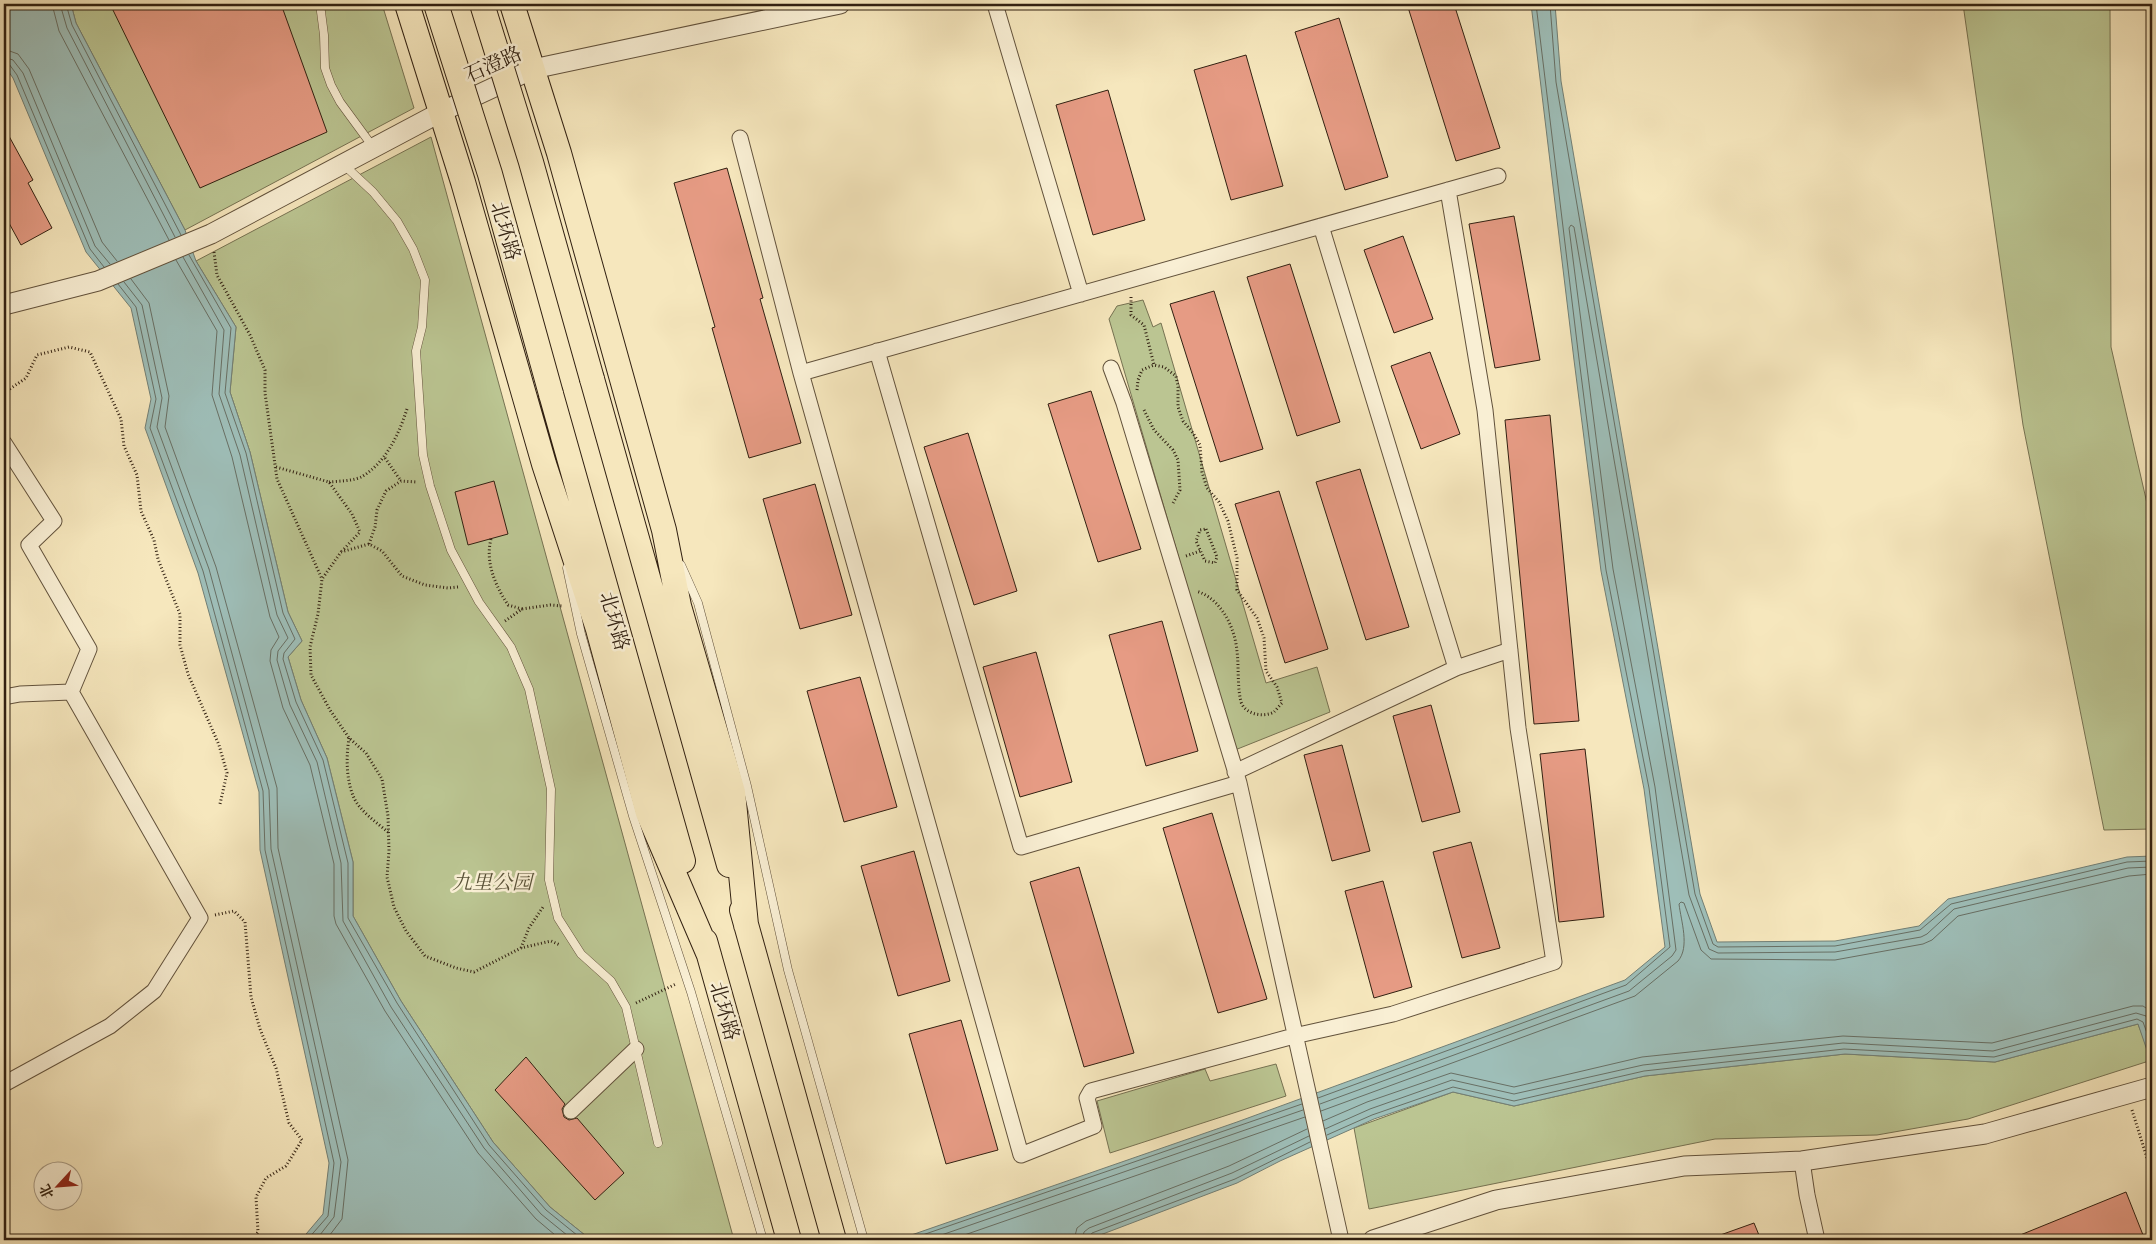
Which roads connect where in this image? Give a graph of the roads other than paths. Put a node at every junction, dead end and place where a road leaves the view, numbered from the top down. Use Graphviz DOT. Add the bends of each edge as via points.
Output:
graph roads {
  1 [pos="320,4"];
  2 [pos="407,4"];
  3 [pos="436,4"];
  4 [pos="482,4"];
  5 [pos="512,4"];
  6 [pos="840,4"];
  7 [pos="995,4"];
  8 [pos="2152,4"];
  9 [pos="2152,25"];
  10 [pos="532,69"];
  11 [pos="441,112"];
  12 [pos="740,138"];
  13 [pos="374,149"];
  14 [pos="344,165"];
  15 [pos="1498,176"];
  16 [pos="1448,190"];
  17 [pos="1322,226"];
  18 [pos="1081,294"];
  19 [pos="4,305"];
  20 [pos="877,351"];
  21 [pos="1111,368"];
  22 [pos="801,373"];
  23 [pos="4,443"];
  24 [pos="544,464"];
  25 [pos="664,530"];
  26 [pos="562,550"];
  27 [pos="565,559"];
  28 [pos="1510,650"];
  29 [pos="1456,668"];
  30 [pos="71,692"];
  31 [pos="4,697"];
  32 [pos="1237,778"];
  33 [pos="746,925"];
  34 [pos="709,955"];
  35 [pos="1294,1036"];
  36 [pos="636,1049"];
  37 [pos="4,1084"];
  38 [pos="2140,1091"];
  39 [pos="571,1111"];
  40 [pos="658,1143"];
  41 [pos="1802,1160"];
  42 [pos="763,1240"];
  43 [pos="789,1240"];
  44 [pos="834,1240"];
  45 [pos="864,1240"];
  46 [pos="1341,1240"];
  47 [pos="1372,1240"];
  48 [pos="1817,1240"];
  1 -- 13 [label="lane" via="325,68 331,85"];
  2 -- 11 [label="highway"];
  3 -- 34 [label="highway, 北环路, bridge" via="490,174"];
  4 -- 33 [label="highway, bridge" via="531,162"];
  5 -- 10 [label="highway"];
  6 -- 10 [label="street, 石澄路"];
  7 -- 18 [label="street"];
  8 -- 9 [label="lane"];
  10 -- 11 [label="street, 石澄路"];
  10 -- 25 [label="highway" via="559,154"];
  11 -- 13 [label="street, 石澄路"];
  11 -- 24 [label="highway"];
  12 -- 22 [label="street"];
  13 -- 14 [label="street, 石澄路"];
  14 -- 19 [label="street, 石澄路" via="211,234 98,281"];
  14 -- 36 [label="lane" via="373,192 397,221 414,249 425,280 422,327 416,351 424,455 430,486 451,550 511,647 529,688 551,789 549,880 558,918 581,954 612,982 626,1007"];
  15 -- 16 [label="street"];
  16 -- 17 [label="street"];
  16 -- 28 [label="street" via="1485,410"];
  17 -- 18 [label="street"];
  17 -- 29 [label="street"];
  18 -- 20 [label="street"];
  20 -- 22 [label="street"];
  20 -- 32 [label="street" via="1021,847"];
  21 -- 32 [label="street"];
  22 -- 35 [label="street" via="1021,1155 1094,1126 1087,1098 1091,1091"];
  23 -- 30 [label="street" via="54,521 29,544 89,649"];
  24 -- 26 [label="lane"];
  24 -- 34 [label="highway" via="598,628 648,813"];
  25 -- 33 [label="highway" via="679,606 733,792"];
  25 -- 45 [label="lane" via="698,602 747,786 788,970"];
  27 -- 42 [label="lane, 北环路" via="581,634 633,816 686,980"];
  28 -- 29 [label="street"];
  28 -- 35 [label="street" via="1518,728 1554,962 1393,1014"];
  29 -- 32 [label="street"];
  30 -- 31 [label="street"];
  30 -- 37 [label="street" via="200,918 154,991 110,1026"];
  32 -- 35 [label="street"];
  33 -- 44 [label="highway"];
  34 -- 43 [label="highway, 北环路"];
  35 -- 46 [label="street"];
  36 -- 39 [label="street"];
  36 -- 40 [label="lane"];
  38 -- 41 [label="street" via="1985,1134"];
  41 -- 47 [label="street" via="1684,1166 1515,1196"];
  41 -- 48 [label="street"];
}
